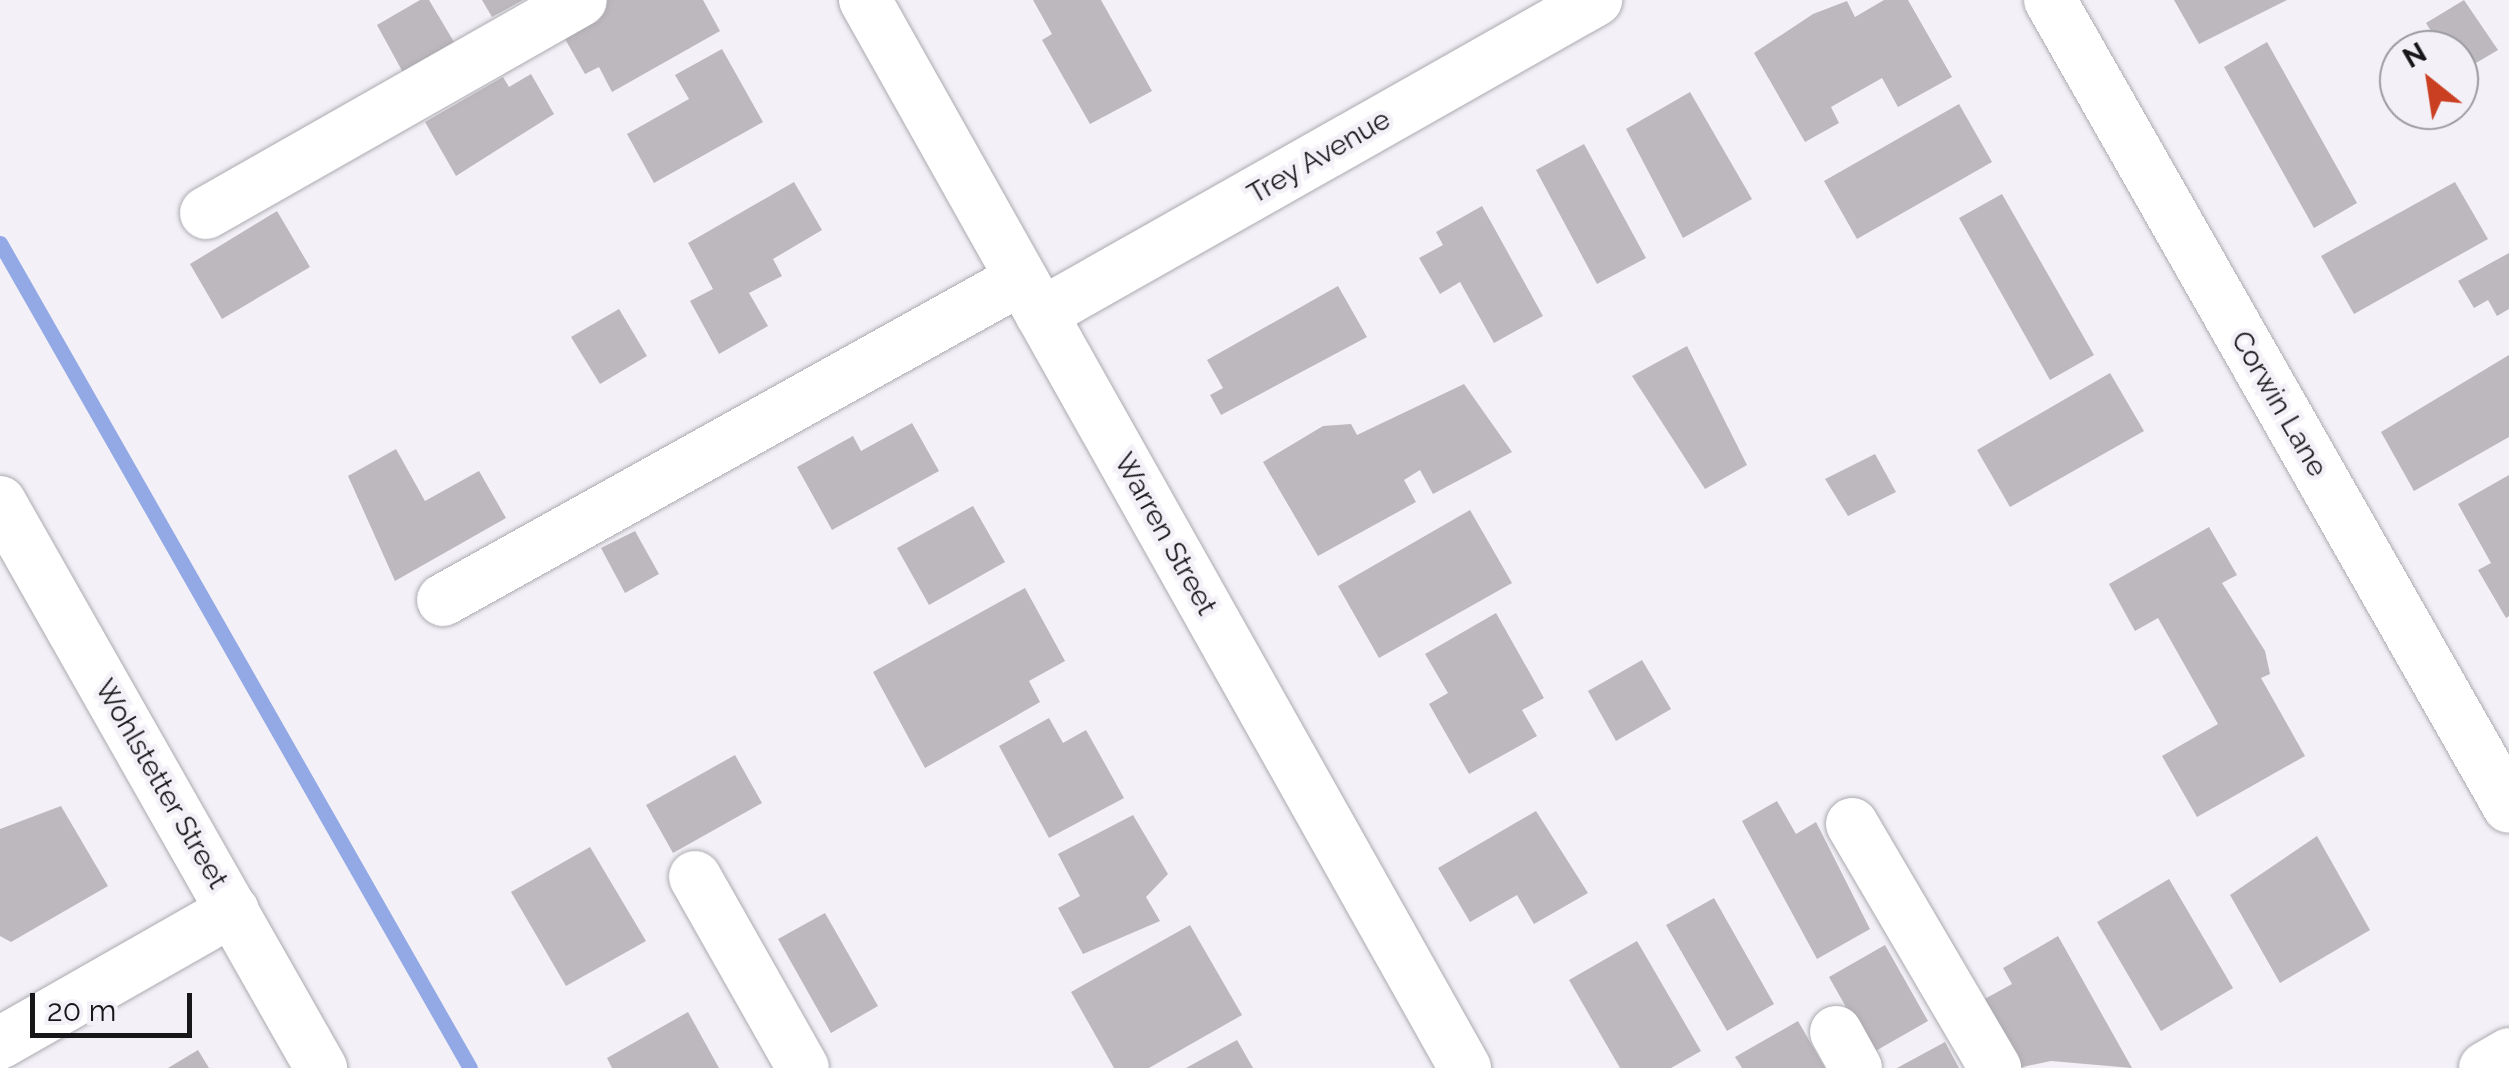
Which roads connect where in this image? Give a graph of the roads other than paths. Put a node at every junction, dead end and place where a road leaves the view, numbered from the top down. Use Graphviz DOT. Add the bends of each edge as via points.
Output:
graph roads {
  1 [pos="581,0"];
  2 [pos="865,0"];
  3 [pos="1596,0"];
  4 [pos="2050,0"];
  5 [pos="206,212"];
  6 [pos="1031,296"];
  7 [pos="0,502"];
  8 [pos="443,600"];
  9 [pos="2509,808"];
  10 [pos="1852,824"];
  11 [pos="695,876"];
  12 [pos="233,910"];
  13 [pos="0,1043"];
  14 [pos="2509,1054"];
  15 [pos="321,1068"];
  16 [pos="803,1068"];
  17 [pos="1465,1068"];
  18 [pos="1995,1068"];
  19 [pos="2485,1068"];
  1 -- 5 [label="street"];
  2 -- 6 [label="street, Warren Street"];
  3 -- 6 [label="street, Trey Avenue"];
  4 -- 9 [label="street, Corwin Lane"];
  6 -- 8 [label="street, Trey Avenue"];
  6 -- 17 [label="street, Warren Street"];
  7 -- 12 [label="street, Wohlstetter Street"];
  10 -- 18 [label="street"];
  11 -- 16 [label="street"];
  12 -- 13 [label="street"];
  12 -- 15 [label="street, Wohlstetter Street"];
  14 -- 19 [label="street"];
}
